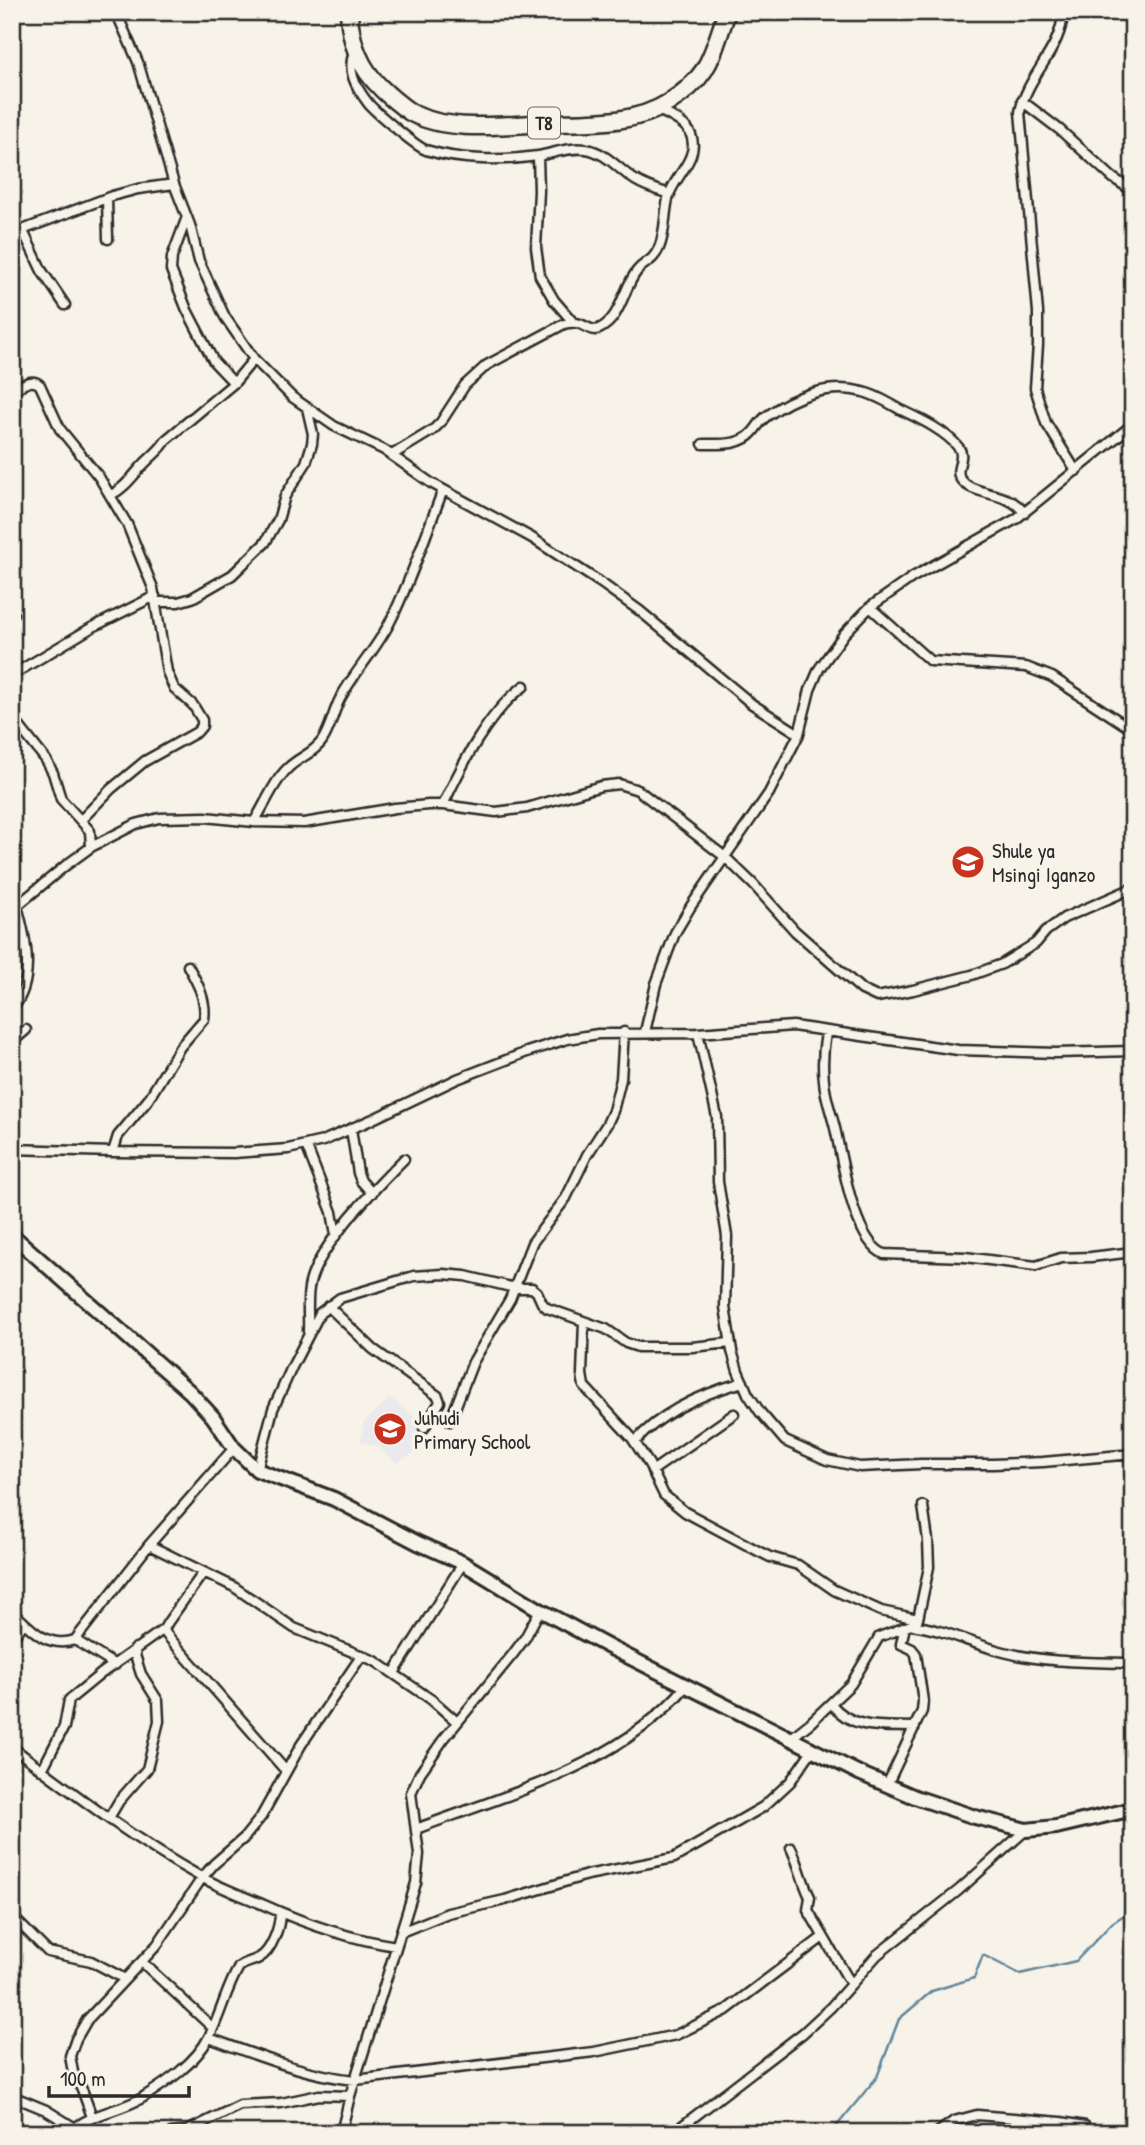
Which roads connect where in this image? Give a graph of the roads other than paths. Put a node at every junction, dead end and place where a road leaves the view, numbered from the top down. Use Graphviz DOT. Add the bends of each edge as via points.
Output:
graph roads {
  1 [pos="113,12"];
  2 [pos="349,12"];
  3 [pos="727,12"];
  4 [pos="1063,12"];
  5 [pos="355,50"];
  6 [pos="1022,101"];
  7 [pos="657,109"];
  8 [pos="538,156"];
  9 [pos="174,184"];
  10 [pos="1133,191"];
  11 [pos="670,194"];
  12 [pos="107,198"];
  13 [pos="187,217"];
  14 [pos="23,231"];
  15 [pos="12,234"];
  16 [pos="108,239"];
  17 [pos="65,305"];
  18 [pos="572,321"];
  19 [pos="254,359"];
  20 [pos="234,383"];
  21 [pos="12,391"];
  22 [pos="307,408"];
  23 [pos="1133,425"];
  24 [pos="703,444"];
  25 [pos="392,455"];
  26 [pos="1076,471"];
  27 [pos="443,490"];
  28 [pos="111,495"];
  29 [pos="1024,513"];
  30 [pos="155,599"];
  31 [pos="870,607"];
  32 [pos="12,675"];
  33 [pos="524,686"];
  34 [pos="12,717"];
  35 [pos="1133,730"];
  36 [pos="799,734"];
  37 [pos="443,805"];
  38 [pos="80,820"];
  39 [pos="254,822"];
  40 [pos="91,847"];
  41 [pos="725,857"];
  42 [pos="1133,888"];
  43 [pos="15,908"];
  44 [pos="188,966"];
  45 [pos="12,1009"];
  46 [pos="26,1030"];
  47 [pos="624,1032"];
  48 [pos="645,1032"];
  49 [pos="826,1032"];
  50 [pos="698,1033"];
  51 [pos="12,1042"];
  52 [pos="1133,1051"];
  53 [pos="351,1129"];
  54 [pos="306,1145"];
  55 [pos="12,1149"];
  56 [pos="113,1152"];
  57 [pos="404,1159"];
  58 [pos="372,1193"];
  59 [pos="12,1235"];
  60 [pos="336,1236"];
  61 [pos="1133,1252"];
  62 [pos="515,1288"];
  63 [pos="328,1306"];
  64 [pos="584,1322"];
  65 [pos="308,1334"];
  66 [pos="730,1343"];
  67 [pos="743,1382"];
  68 [pos="734,1414"];
  69 [pos="450,1421"];
  70 [pos="424,1428"];
  71 [pos="635,1442"];
  72 [pos="234,1448"];
  73 [pos="1131,1454"];
  74 [pos="257,1470"];
  75 [pos="1133,1470"];
  76 [pos="652,1471"];
  77 [pos="923,1506"];
  78 [pos="149,1545"];
  79 [pos="463,1563"];
  80 [pos="203,1573"];
  81 [pos="540,1610"];
  82 [pos="12,1611"];
  83 [pos="24,1623"];
  84 [pos="912,1623"];
  85 [pos="164,1629"];
  86 [pos="12,1639"];
  87 [pos="75,1640"];
  88 [pos="136,1648"];
  89 [pos="362,1655"];
  90 [pos="1133,1663"];
  91 [pos="115,1665"];
  92 [pos="394,1673"];
  93 [pos="686,1686"];
  94 [pos="831,1704"];
  95 [pos="457,1722"];
  96 [pos="915,1727"];
  97 [pos="790,1738"];
  98 [pos="12,1747"];
  99 [pos="813,1749"];
  100 [pos="42,1770"];
  101 [pos="286,1771"];
  102 [pos="887,1785"];
  103 [pos="1133,1809"];
  104 [pos="109,1818"];
  105 [pos="416,1829"];
  106 [pos="1026,1830"];
  107 [pos="791,1848"];
  108 [pos="202,1878"];
  109 [pos="279,1913"];
  110 [pos="12,1916"];
  111 [pos="401,1932"];
  112 [pos="823,1937"];
  113 [pos="396,1946"];
  114 [pos="142,1962"];
  115 [pos="125,1979"];
  116 [pos="851,1984"];
  117 [pos="213,2028"];
  118 [pos="209,2038"];
  119 [pos="355,2080"];
  120 [pos="12,2095"];
  121 [pos="350,2096"];
  122 [pos="92,2117"];
  123 [pos="1085,2126"];
  124 [pos="72,2130"];
  125 [pos="171,2133"];
  126 [pos="341,2133"];
  127 [pos="673,2133"];
  128 [pos="937,2133"];
  1 -- 9 [label="street" via="138,62"];
  2 -- 5 [label="highway, T8"];
  3 -- 7 [label="highway, T8" via="711,62 678,96"];
  4 -- 6 [label="street" via="1058,38"];
  5 -- 7 [label="highway, T8" via="371,79 396,101 412,113 449,124 582,122"];
  5 -- 8 [label="street" via="350,61 354,83 372,108 416,145 481,158"];
  6 -- 10 [label="street"];
  6 -- 26 [label="street" via="1038,327 1035,388 1046,423"];
  7 -- 11 [label="street" via="692,136 690,155"];
  8 -- 11 [label="street" via="587,149 648,188"];
  8 -- 18 [label="street" via="540,275"];
  9 -- 12 [label="street"];
  9 -- 13 [label="street"];
  11 -- 18 [label="street" via="659,247 651,261 638,270 608,321 597,331"];
  12 -- 14 [label="street"];
  12 -- 16 [label="street"];
  13 -- 19 [label="street" via="199,261 225,317"];
  13 -- 20 [label="street" via="172,257 172,270 214,362"];
  14 -- 15 [label="street"];
  14 -- 17 [label="street"];
  18 -- 25 [label="street" via="486,365 465,385 442,422"];
  19 -- 20 [label="street"];
  19 -- 22 [label="street"];
  20 -- 28 [label="street" via="167,439 126,485"];
  21 -- 28 [label="street" via="31,381 40,385 60,429"];
  22 -- 25 [label="street"];
  22 -- 30 [label="street" via="312,444 265,543 232,575 192,598 178,602"];
  23 -- 26 [label="street"];
  24 -- 29 [label="street" via="745,439 764,418 807,394 861,391 919,418 948,438 961,451 959,477 963,481 1013,500"];
  25 -- 27 [label="street"];
  26 -- 29 [label="street"];
  27 -- 36 [label="street" via="532,538 601,583 752,704"];
  27 -- 39 [label="street" via="390,622 340,699 321,742 280,777"];
  28 -- 30 [label="street" via="140,553"];
  29 -- 31 [label="street"];
  30 -- 32 [label="street" via="100,623"];
  30 -- 38 [label="street" via="167,672 174,688 198,712 202,726 139,765"];
  31 -- 35 [label="street" via="930,660 1039,671"];
  31 -- 36 [label="street" via="819,669"];
  33 -- 37 [label="street" via="480,737"];
  34 -- 38 [label="street" via="46,760 61,799"];
  36 -- 41 [label="street" via="769,793"];
  37 -- 39 [label="street" via="304,823"];
  37 -- 41 [label="street" via="512,810 619,784 638,790"];
  38 -- 40 [label="street" via="90,831"];
  39 -- 40 [label="street" via="159,818 136,824"];
  40 -- 43 [label="street"];
  41 -- 42 [label="street" via="795,931 862,990 877,997 1002,964 1064,918"];
  41 -- 48 [label="street" via="675,933"];
  43 -- 45 [label="street" via="24,939 26,979 24,993"];
  44 -- 56 [label="street" via="199,986 204,1018 148,1100 117,1136"];
  46 -- 51 [label="street"];
  47 -- 48 [label="street"];
  47 -- 53 [label="street" via="582,1036 527,1052"];
  47 -- 62 [label="street" via="621,1079 610,1116 566,1198 532,1243"];
  48 -- 50 [label="street"];
  49 -- 50 [label="street" via="793,1026"];
  49 -- 52 [label="street" via="958,1050"];
  49 -- 61 [label="street" via="824,1085 859,1223 877,1251 1036,1266 1061,1258"];
  50 -- 66 [label="street" via="717,1117"];
  53 -- 54 [label="street"];
  53 -- 58 [label="street" via="358,1173"];
  54 -- 56 [label="street" via="256,1152"];
  54 -- 60 [label="street" via="332,1212"];
  55 -- 56 [label="street"];
  57 -- 58 [label="street"];
  58 -- 60 [label="street"];
  59 -- 72 [label="street" via="190,1392"];
  60 -- 65 [label="street" via="309,1284"];
  62 -- 63 [label="street" via="427,1273"];
  62 -- 64 [label="street" via="532,1288 547,1308"];
  62 -- 69 [label="street" via="465,1379"];
  63 -- 65 [label="street"];
  63 -- 70 [label="street" via="373,1349 438,1396 440,1402"];
  64 -- 66 [label="street" via="638,1347"];
  64 -- 71 [label="street" via="584,1386"];
  65 -- 74 [label="street" via="273,1409"];
  66 -- 67 [label="street"];
  67 -- 71 [label="street" via="678,1410"];
  67 -- 73 [label="street" via="760,1412 785,1441 827,1460 860,1467 1043,1462"];
  68 -- 76 [label="street"];
  71 -- 76 [label="street"];
  72 -- 74 [label="street"];
  72 -- 78 [label="street"];
  73 -- 75 [label="street"];
  74 -- 79 [label="street" via="334,1499"];
  76 -- 84 [label="street" via="664,1495 685,1512 768,1556 798,1565 834,1590"];
  77 -- 84 [label="street" via="929,1567"];
  78 -- 80 [label="street"];
  78 -- 87 [label="street"];
  79 -- 81 [label="street"];
  79 -- 92 [label="street"];
  80 -- 85 [label="street"];
  80 -- 89 [label="street" via="234,1587 294,1628"];
  81 -- 93 [label="street"];
  81 -- 95 [label="street" via="513,1654"];
  82 -- 83 [label="street"];
  83 -- 86 [label="street"];
  83 -- 87 [label="street" via="55,1643"];
  84 -- 90 [label="street" via="1022,1656"];
  84 -- 94 [label="street" via="879,1637 858,1675"];
  84 -- 96 [label="street" via="901,1644 916,1654 923,1701"];
  85 -- 88 [label="street"];
  85 -- 101 [label="street"];
  87 -- 91 [label="street"];
  88 -- 91 [label="street"];
  88 -- 104 [label="street" via="139,1669 159,1706 159,1721 150,1763"];
  89 -- 92 [label="street"];
  89 -- 101 [label="street"];
  91 -- 100 [label="street" via="69,1700 64,1727"];
  92 -- 95 [label="street"];
  93 -- 97 [label="street"];
  93 -- 105 [label="street" via="654,1718 579,1767"];
  94 -- 96 [label="street" via="854,1723"];
  94 -- 97 [label="street"];
  95 -- 105 [label="street" via="414,1785 411,1803"];
  96 -- 102 [label="street"];
  97 -- 99 [label="street"];
  98 -- 100 [label="street"];
  99 -- 102 [label="street"];
  99 -- 111 [label="street" via="790,1782 763,1807 674,1858 448,1913"];
  100 -- 104 [label="street"];
  101 -- 108 [label="street" via="252,1829"];
  102 -- 106 [label="street" via="975,1818"];
  103 -- 106 [label="street"];
  104 -- 108 [label="street"];
  105 -- 111 [label="street" via="419,1868"];
  106 -- 116 [label="street" via="960,1891 877,1955"];
  107 -- 112 [label="street" via="810,1897 808,1910"];
  108 -- 109 [label="street"];
  108 -- 114 [label="street"];
  109 -- 113 [label="street"];
  109 -- 117 [label="street" via="268,1950 239,1967"];
  110 -- 115 [label="street" via="48,1952 91,1961"];
  111 -- 113 [label="street"];
  112 -- 116 [label="street"];
  112 -- 119 [label="street" via="725,2011 676,2035 594,2052"];
  113 -- 119 [label="street"];
  114 -- 115 [label="street"];
  114 -- 117 [label="street"];
  115 -- 122 [label="street" via="87,2020 71,2051 73,2072"];
  116 -- 127 [label="street" via="803,2033"];
  117 -- 118 [label="street"];
  118 -- 119 [label="street" via="289,2065"];
  118 -- 122 [label="street" via="159,2087 132,2103"];
  119 -- 121 [label="street"];
  120 -- 124 [label="street" via="46,2110"];
  121 -- 125 [label="street" via="319,2095 240,2105 187,2131"];
  121 -- 126 [label="street"];
  122 -- 124 [label="street"];
  123 -- 128 [label="street" via="977,2115 954,2121"];
}
